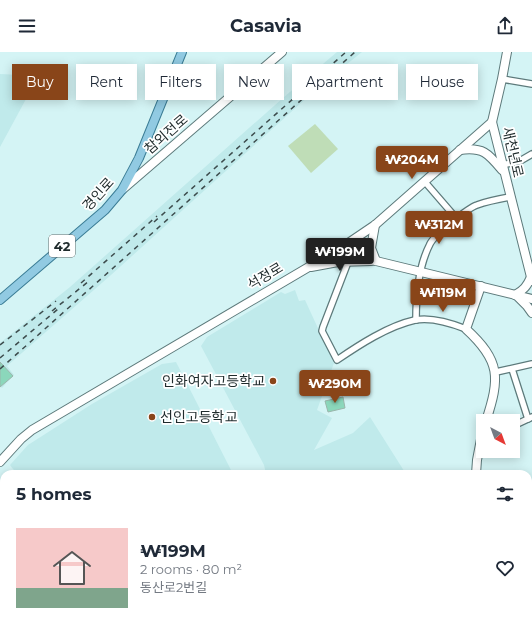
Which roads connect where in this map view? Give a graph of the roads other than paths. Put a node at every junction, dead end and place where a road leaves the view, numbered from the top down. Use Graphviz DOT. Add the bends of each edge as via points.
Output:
graph roads {
  1 [pos="182,52"];
  2 [pos="282,52"];
  3 [pos="507,52"];
  4 [pos="532,77"];
  5 [pos="502,80"];
  6 [pos="531,84"];
  7 [pos="492,122"];
  8 [pos="459,150"];
  9 [pos="532,154"];
  10 [pos="503,169"];
  11 [pos="425,182"];
  12 [pos="122,190"];
  13 [pos="510,197"];
  14 [pos="457,219"];
  15 [pos="375,225"];
  16 [pos="341,248"];
  17 [pos="376,261"];
  18 [pos="348,262"];
  19 [pos="302,269"];
  20 [pos="421,272"];
  21 [pos="532,278"];
  22 [pos="481,286"];
  23 [pos="515,295"];
  24 [pos="532,299"];
  25 [pos="0,300"];
  26 [pos="532,313"];
  27 [pos="416,320"];
  28 [pos="466,330"];
  29 [pos="532,364"];
  30 [pos="512,369"];
  31 [pos="496,372"];
  32 [pos="488,414"];
  33 [pos="530,418"];
  34 [pos="520,423"];
  35 [pos="477,458"];
  36 [pos="0,462"];
  37 [pos="476,470"];
  1 -- 12 [label="main road, 경인로 / 42" via="139,158"];
  2 -- 12 [label="main road, 참외전로"];
  3 -- 5 [label="main road"];
  4 -- 6 [label="street"];
  5 -- 6 [label="street"];
  5 -- 7 [label="main road"];
  7 -- 8 [label="main road, 석정로"];
  7 -- 10 [label="main road, 새천년로"];
  8 -- 10 [label="main road" via="483,151"];
  8 -- 11 [label="main road, 석정로"];
  9 -- 10 [label="street"];
  10 -- 13 [label="main road, 새천년로"];
  11 -- 14 [label="street"];
  11 -- 15 [label="main road, 석정로"];
  12 -- 25 [label="main road, 경인로 / 42" via="105,210"];
  13 -- 14 [label="street" via="477,205"];
  13 -- 21 [label="main road, 새천년로"];
  14 -- 20 [label="street" via="432,240"];
  15 -- 16 [label="main road, 석정로"];
  15 -- 17 [label="main road" via="371,248"];
  16 -- 17 [label="main road"];
  16 -- 19 [label="main road, 석정로"];
  17 -- 18 [label="main road"];
  17 -- 20 [label="main road"];
  18 -- 19 [label="main road"];
  18 -- 27 [label="street" via="322,327 337,360 373,338"];
  19 -- 36 [label="main road, 석정로" via="32,430"];
  20 -- 22 [label="main road"];
  20 -- 27 [label="street" via="416,300"];
  21 -- 23 [label="main road" via="527,286"];
  22 -- 23 [label="main road"];
  22 -- 28 [label="main road"];
  23 -- 24 [label="main road"];
  23 -- 26 [label="main road"];
  27 -- 28 [label="street" via="448,323"];
  28 -- 31 [label="main road" via="484,348"];
  29 -- 30 [label="street"];
  30 -- 31 [label="street"];
  30 -- 33 [label="street"];
  31 -- 32 [label="main road" via="495,391"];
  33 -- 34 [label="street"];
  35 -- 37 [label="main road"];
}
